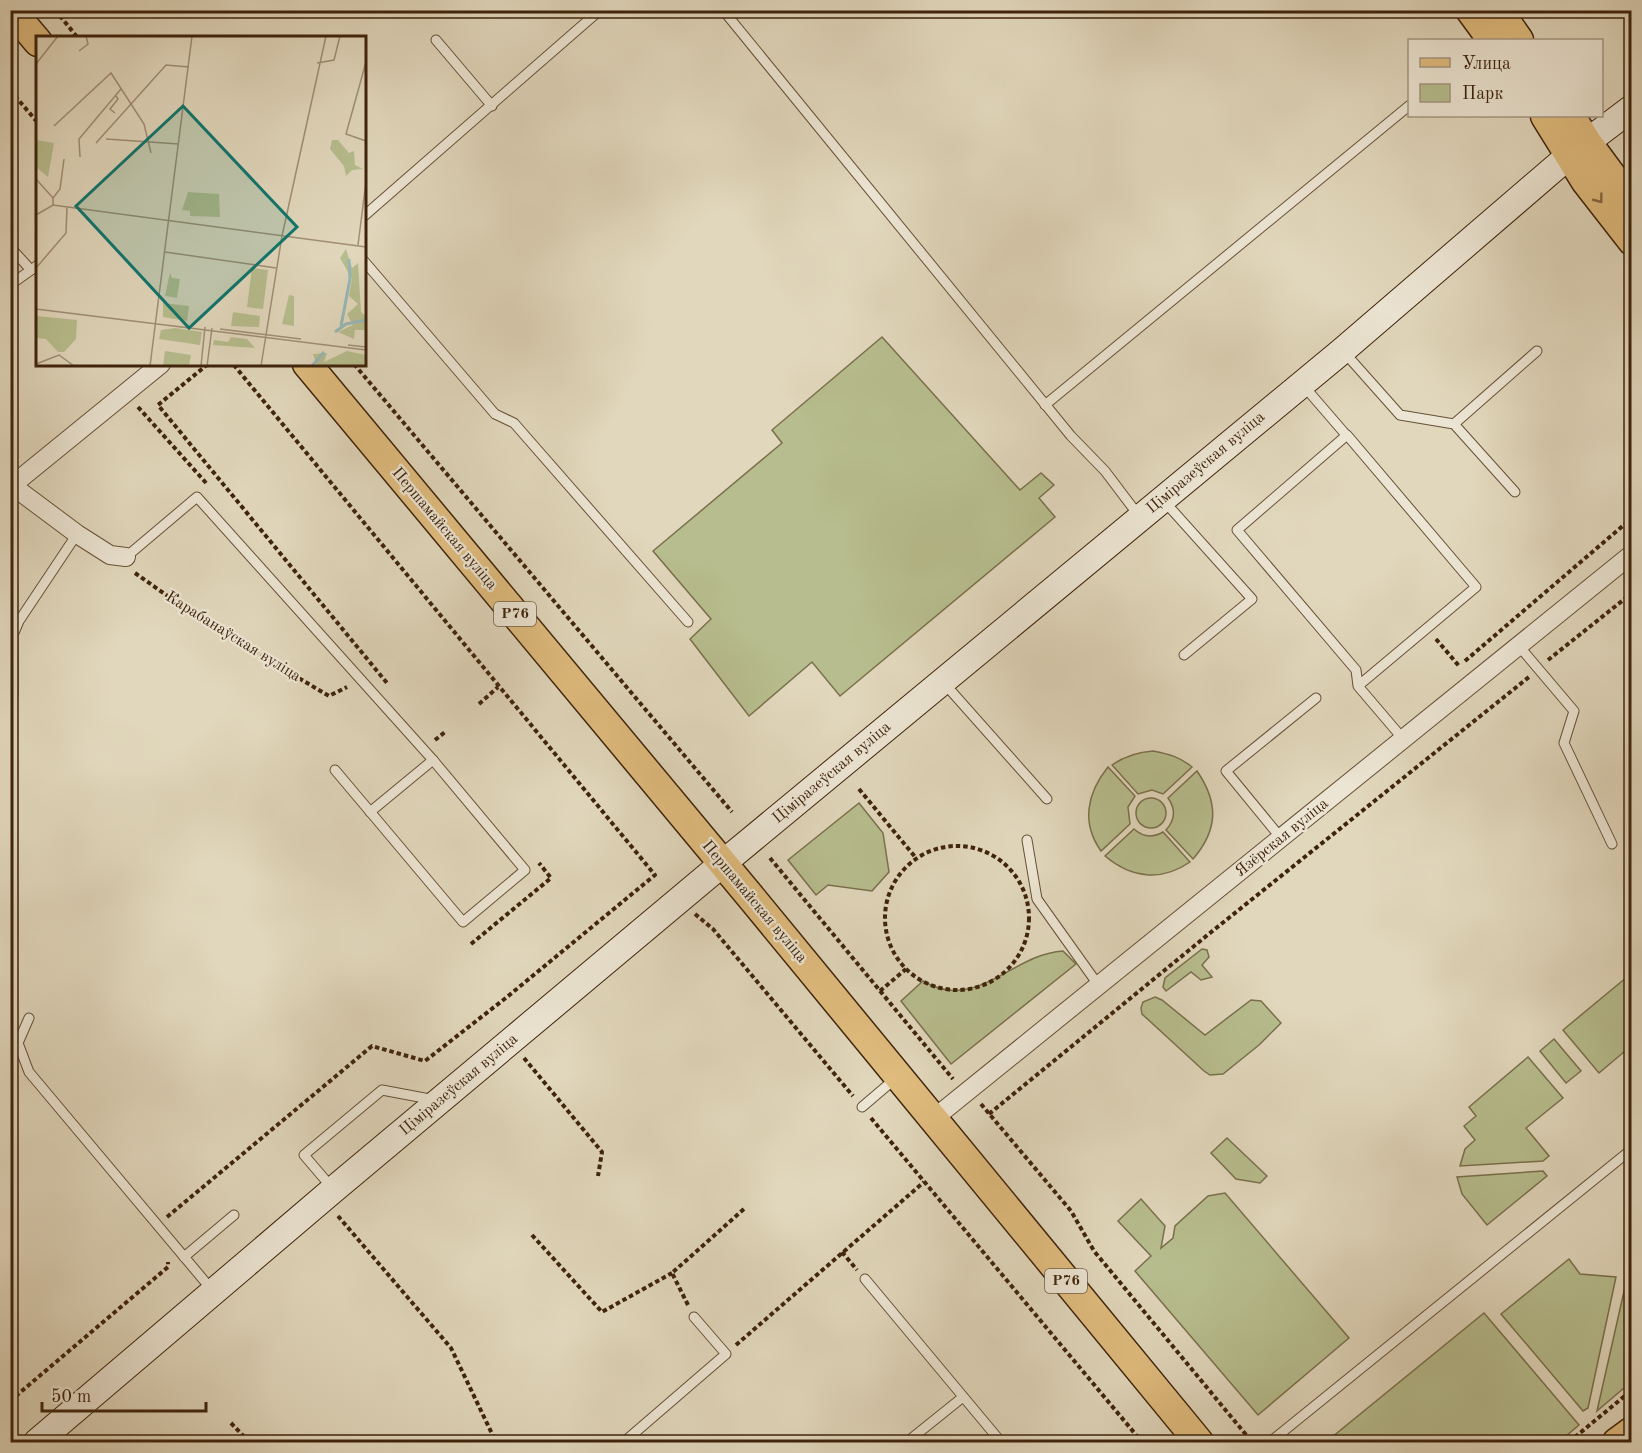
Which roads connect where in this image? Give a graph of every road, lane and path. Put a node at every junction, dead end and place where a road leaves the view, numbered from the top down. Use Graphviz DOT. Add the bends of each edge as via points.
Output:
graph roads {
  1 [pos="11,10"];
  2 [pos="55,10"];
  3 [pos="600,10"];
  4 [pos="723,10"];
  5 [pos="1470,10"];
  6 [pos="1498,10"];
  7 [pos="76,36"];
  8 [pos="1491,39"];
  9 [pos="1518,39"];
  10 [pos="36,40"];
  11 [pos="436,40"];
  12 [pos="10,90"];
  13 [pos="492,106"];
  14 [pos="1408,107"];
  15 [pos="1632,108"];
  16 [pos="1546,117"];
  17 [pos="1571,117"];
  18 [pos="36,121"];
  19 [pos="1579,148"];
  20 [pos="1632,203"];
  21 [pos="366,214"];
  22 [pos="1632,241"];
  23 [pos="10,247"];
  24 [pos="366,263"];
  25 [pos="34,267"];
  26 [pos="10,285"];
  27 [pos="1342,351"];
  28 [pos="1537,351"];
  29 [pos="158,366"];
  30 [pos="206,366"];
  31 [pos="235,366"];
  32 [pos="309,366"];
  33 [pos="356,366"];
  34 [pos="1302,384"];
  35 [pos="126,393"];
  36 [pos="1045,405"];
  37 [pos="1454,424"];
  38 [pos="1347,436"];
  39 [pos="11,485"];
  40 [pos="1515,492"];
  41 [pos="197,496"];
  42 [pos="1162,500"];
  43 [pos="1140,518"];
  44 [pos="77,534"];
  45 [pos="1632,555"];
  46 [pos="118,556"];
  47 [pos="1632,592"];
  48 [pos="688,622"];
  49 [pos="1427,628"];
  50 [pos="1519,646"];
  51 [pos="1184,656"];
  52 [pos="1459,666"];
  53 [pos="1538,669"];
  54 [pos="361,681"];
  55 [pos="943,681"];
  56 [pos="1358,686"];
  57 [pos="391,687"];
  58 [pos="498,687"];
  59 [pos="13,696"];
  60 [pos="1316,698"];
  61 [pos="479,704"];
  62 [pos="428,732"];
  63 [pos="445,732"];
  64 [pos="1404,740"];
  65 [pos="433,760"];
  66 [pos="335,770"];
  67 [pos="859,789"];
  68 [pos="1047,799"];
  69 [pos="370,812"];
  70 [pos="732,812"];
  71 [pos="1281,838"];
  72 [pos="1027,840"];
  73 [pos="1612,844"];
  74 [pos="770,858"];
  75 [pos="916,858"];
  76 [pos="722,864"];
  77 [pos="694,914"];
  78 [pos="906,969"];
  79 [pos="1099,986"];
  80 [pos="880,991"];
  81 [pos="28,1018"];
  82 [pos="524,1057"];
  83 [pos="897,1077"];
  84 [pos="967,1091"];
  85 [pos="440,1101"];
  86 [pos="862,1107"];
  87 [pos="989,1114"];
  88 [pos="932,1120"];
  89 [pos="1632,1149"];
  90 [pos="598,1176"];
  91 [pos="924,1182"];
  92 [pos="335,1202"];
  93 [pos="744,1209"];
  94 [pos="234,1215"];
  95 [pos="532,1235"];
  96 [pos="168,1238"];
  97 [pos="842,1252"];
  98 [pos="184,1257"];
  99 [pos="672,1273"];
  100 [pos="865,1279"];
  101 [pos="213,1292"];
  102 [pos="694,1317"];
  103 [pos="726,1354"];
  104 [pos="1632,1390"];
  105 [pos="963,1397"];
  106 [pos="10,1401"];
  107 [pos="231,1423"];
  108 [pos="1632,1431"];
  109 [pos="627,1440"];
  110 [pos="37,1443"];
  111 [pos="249,1443"];
  112 [pos="496,1443"];
  113 [pos="690,1443"];
  114 [pos="908,1443"];
  115 [pos="1000,1443"];
  116 [pos="1142,1443"];
  117 [pos="1199,1443"];
  118 [pos="1252,1443"];
  119 [pos="1270,1443"];
  120 [pos="1569,1443"];
  121 [pos="1617,1443"];
  1 -- 10 [label="main road"];
  2 -- 7 [label="path"];
  3 -- 13 [label="lane"];
  4 -- 36 [label="lane"];
  5 -- 8 [label="main road"];
  6 -- 9 [label="main road"];
  11 -- 13 [label="lane"];
  12 -- 18 [label="path"];
  13 -- 21 [label="lane"];
  14 -- 36 [label="lane"];
  15 -- 19 [label="main road, Ціміразеўская вуліца"];
  16 -- 19 [label="main road"];
  17 -- 19 [label="main road"];
  19 -- 20 [label="main road"];
  19 -- 22 [label="main road, one-way" via="1586,182"];
  19 -- 27 [label="main road, Ціміразеўская вуліца"];
  23 -- 25 [label="lane"];
  24 -- 48 [label="lane" via="495,414 514,423"];
  25 -- 26 [label="lane"];
  27 -- 34 [label="main road, Ціміразеўская вуліца"];
  27 -- 37 [label="lane" via="1400,415"];
  28 -- 37 [label="lane"];
  29 -- 35 [label="street"];
  30 -- 57 [label="path" via="158,405"];
  31 -- 58 [label="path"];
  32 -- 76 [label="main road, Першамайская вуліца / Р76"];
  33 -- 70 [label="path"];
  34 -- 38 [label="lane"];
  34 -- 42 [label="main road, Ціміразеўская вуліца"];
  35 -- 39 [label="street"];
  35 -- 41 [label="path" via="209,487"];
  36 -- 43 [label="lane" via="1105,471"];
  37 -- 40 [label="lane"];
  38 -- 49 [label="lane" via="1476,586"];
  38 -- 56 [label="lane" via="1237,530 1356,670"];
  39 -- 44 [label="street"];
  41 -- 46 [label="lane"];
  41 -- 54 [label="lane"];
  42 -- 43 [label="main road, Ціміразеўская вуліца"];
  42 -- 51 [label="lane" via="1251,599"];
  43 -- 55 [label="main road, Ціміразеўская вуліца"];
  44 -- 46 [label="street"];
  44 -- 59 [label="lane" via="13,635"];
  45 -- 50 [label="street, Язёрская вуліца"];
  46 -- 54 [label="path, Карабанаўская вуліца" via="206,623 329,696"];
  47 -- 53 [label="path"];
  49 -- 52 [label="path"];
  49 -- 56 [label="lane"];
  50 -- 53 [label="lane"];
  50 -- 64 [label="street, Язёрская вуліца"];
  53 -- 73 [label="lane" via="1574,711 1564,743"];
  53 -- 87 [label="path"];
  54 -- 65 [label="lane"];
  55 -- 68 [label="lane"];
  55 -- 76 [label="main road, Ціміразеўская вуліца"];
  56 -- 64 [label="lane"];
  58 -- 61 [label="path"];
  58 -- 96 [label="path" via="655,875 425,1061 372,1046 165,1218"];
  60 -- 71 [label="lane" via="1226,771"];
  62 -- 63 [label="path" via="435,740"];
  64 -- 71 [label="street, Язёрская вуліца"];
  65 -- 69 [label="lane"];
  65 -- 69 [label="lane" via="525,870 463,922"];
  66 -- 69 [label="lane"];
  67 -- 75 [label="path"];
  71 -- 79 [label="street, Язёрская вуліца"];
  72 -- 79 [label="lane" via="1038,899"];
  74 -- 80 [label="path"];
  75 -- 78 [label="path" via="893,882 885,906 885,931 894,954"];
  75 -- 78 [label="path" via="951,845 974,847 995,856 1013,871 1025,891 1029,925 1018,958 1002,975 980,987 956,991 931,986"];
  76 -- 83 [label="main road, Першамайская вуліца / Р76"];
  76 -- 85 [label="main road, Ціміразеўская вуліца"];
  77 -- 86 [label="path" via="713,929"];
  78 -- 80 [label="path"];
  79 -- 84 [label="street, Язёрская вуліца"];
  80 -- 84 [label="path" via="952,1079"];
  81 -- 96 [label="lane" via="18,1043 29,1072"];
  82 -- 90 [label="path" via="602,1152"];
  83 -- 86 [label="lane"];
  83 -- 88 [label="main road, Першамайская вуліца / Р76"];
  84 -- 87 [label="path"];
  84 -- 88 [label="street, Язёрская вуліца"];
  85 -- 92 [label="main road, Ціміразеўская вуліца"];
  85 -- 92 [label="lane" via="382,1090 304,1155"];
  86 -- 91 [label="path"];
  87 -- 118 [label="path" via="1071,1211 1094,1251"];
  88 -- 117 [label="main road, Першамайская вуліца / Р76"];
  89 -- 119 [label="lane"];
  91 -- 97 [label="path"];
  91 -- 116 [label="path"];
  92 -- 101 [label="main road, Ціміразеўская вуліца"];
  92 -- 112 [label="path" via="451,1348"];
  93 -- 99 [label="path"];
  94 -- 98 [label="lane"];
  95 -- 99 [label="path" via="602,1312"];
  96 -- 98 [label="lane"];
  96 -- 106 [label="path" via="168,1267"];
  97 -- 100 [label="path"];
  97 -- 103 [label="path"];
  98 -- 101 [label="lane"];
  99 -- 102 [label="path"];
  100 -- 105 [label="lane"];
  101 -- 110 [label="main road, Ціміразеўская вуліца"];
  102 -- 103 [label="lane"];
  103 -- 109 [label="lane"];
  104 -- 120 [label="path"];
  105 -- 114 [label="lane"];
  105 -- 115 [label="lane"];
  107 -- 111 [label="path"];
  108 -- 121 [label="main road"];
  109 -- 113 [label="path"];
}
